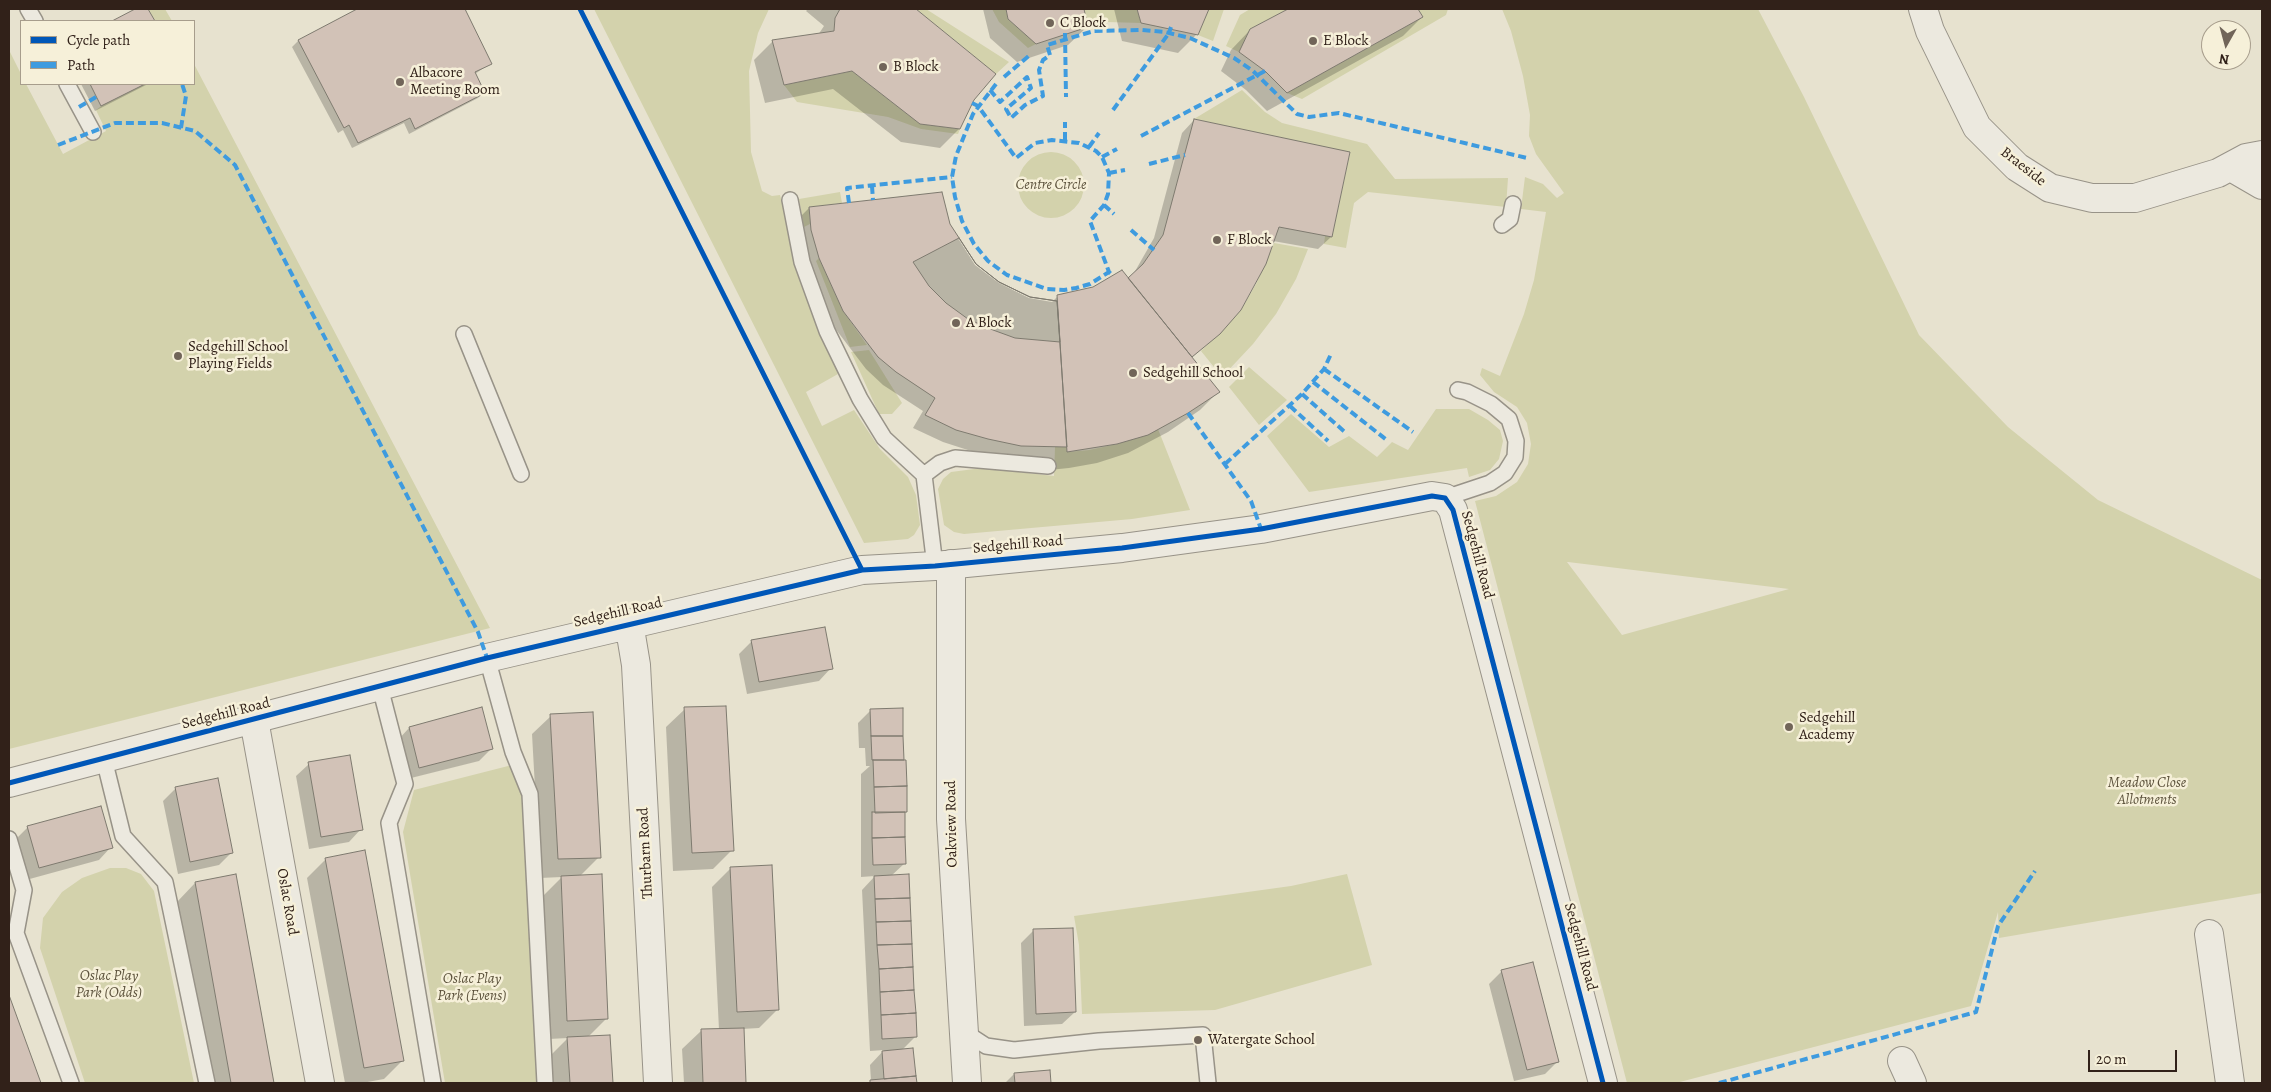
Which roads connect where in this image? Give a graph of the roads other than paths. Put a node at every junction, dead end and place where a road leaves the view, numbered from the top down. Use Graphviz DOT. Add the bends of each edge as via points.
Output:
graph roads {
  1 [pos="28,9"];
  2 [pos="1923,9"];
  3 [pos="34,20"];
  4 [pos="69,85"];
  5 [pos="93,132"];
  6 [pos="2262,156"];
  7 [pos="2231,167"];
  8 [pos="2262,184"];
  9 [pos="790,200"];
  10 [pos="1513,204"];
  11 [pos="1502,225"];
  12 [pos="464,334"];
  13 [pos="1458,390"];
  14 [pos="1048,466"];
  15 [pos="521,474"];
  16 [pos="924,475"];
  17 [pos="1445,498"];
  18 [pos="943,565"];
  19 [pos="629,623"];
  20 [pos="487,658"];
  21 [pos="380,688"];
  22 [pos="254,720"];
  23 [pos="104,759"];
  24 [pos="9,783"];
  25 [pos="9,839"];
  26 [pos="2209,934"];
  27 [pos="963,1031"];
  28 [pos="71,1083"];
  29 [pos="207,1083"];
  30 [pos="320,1083"];
  31 [pos="433,1083"];
  32 [pos="546,1083"];
  33 [pos="658,1083"];
  34 [pos="967,1083"];
  35 [pos="1208,1083"];
  36 [pos="1604,1083"];
  37 [pos="2230,1083"];
  1 -- 3 [label="lane"];
  2 -- 7 [label="street, Braeside" via="1930,31 1977,127 2017,166 2050,188 2092,198 2135,198"];
  4 -- 5 [label="lane"];
  6 -- 7 [label="street, Braeside" via="2246,158"];
  7 -- 8 [label="street"];
  9 -- 16 [label="lane" via="802,262 827,332 860,399 884,438"];
  10 -- 11 [label="lane" via="1510,219"];
  12 -- 15 [label="lane"];
  13 -- 17 [label="lane" via="1491,404 1509,419 1516,440 1515,457 1505,473 1490,483"];
  14 -- 16 [label="lane" via="955,458 940,463"];
  16 -- 18 [label="lane"];
  17 -- 18 [label="street, Sedgehill Road" via="1432,496 1261,529 1122,548"];
  17 -- 36 [label="street, Sedgehill Road" via="1453,510"];
  18 -- 19 [label="street, Sedgehill Road" via="862,570"];
  18 -- 27 [label="street, Oakview Road" via="951,819"];
  19 -- 20 [label="street, Sedgehill Road"];
  19 -- 33 [label="street, Thurbarn Road" via="636,665"];
  20 -- 21 [label="street, Sedgehill Road"];
  20 -- 32 [label="lane" via="513,752 530,794"];
  21 -- 22 [label="street, Sedgehill Road"];
  21 -- 31 [label="lane" via="405,784 388,823"];
  22 -- 23 [label="street, Sedgehill Road"];
  22 -- 30 [label="street, Oslac Road"];
  23 -- 24 [label="street, Sedgehill Road"];
  23 -- 29 [label="lane" via="124,836 165,882"];
  25 -- 28 [label="lane" via="24,890 16,933"];
  26 -- 37 [label="street"];
  27 -- 34 [label="street, Oakview Road"];
  27 -- 35 [label="lane" via="986,1046 1014,1050 1203,1035"];
}
